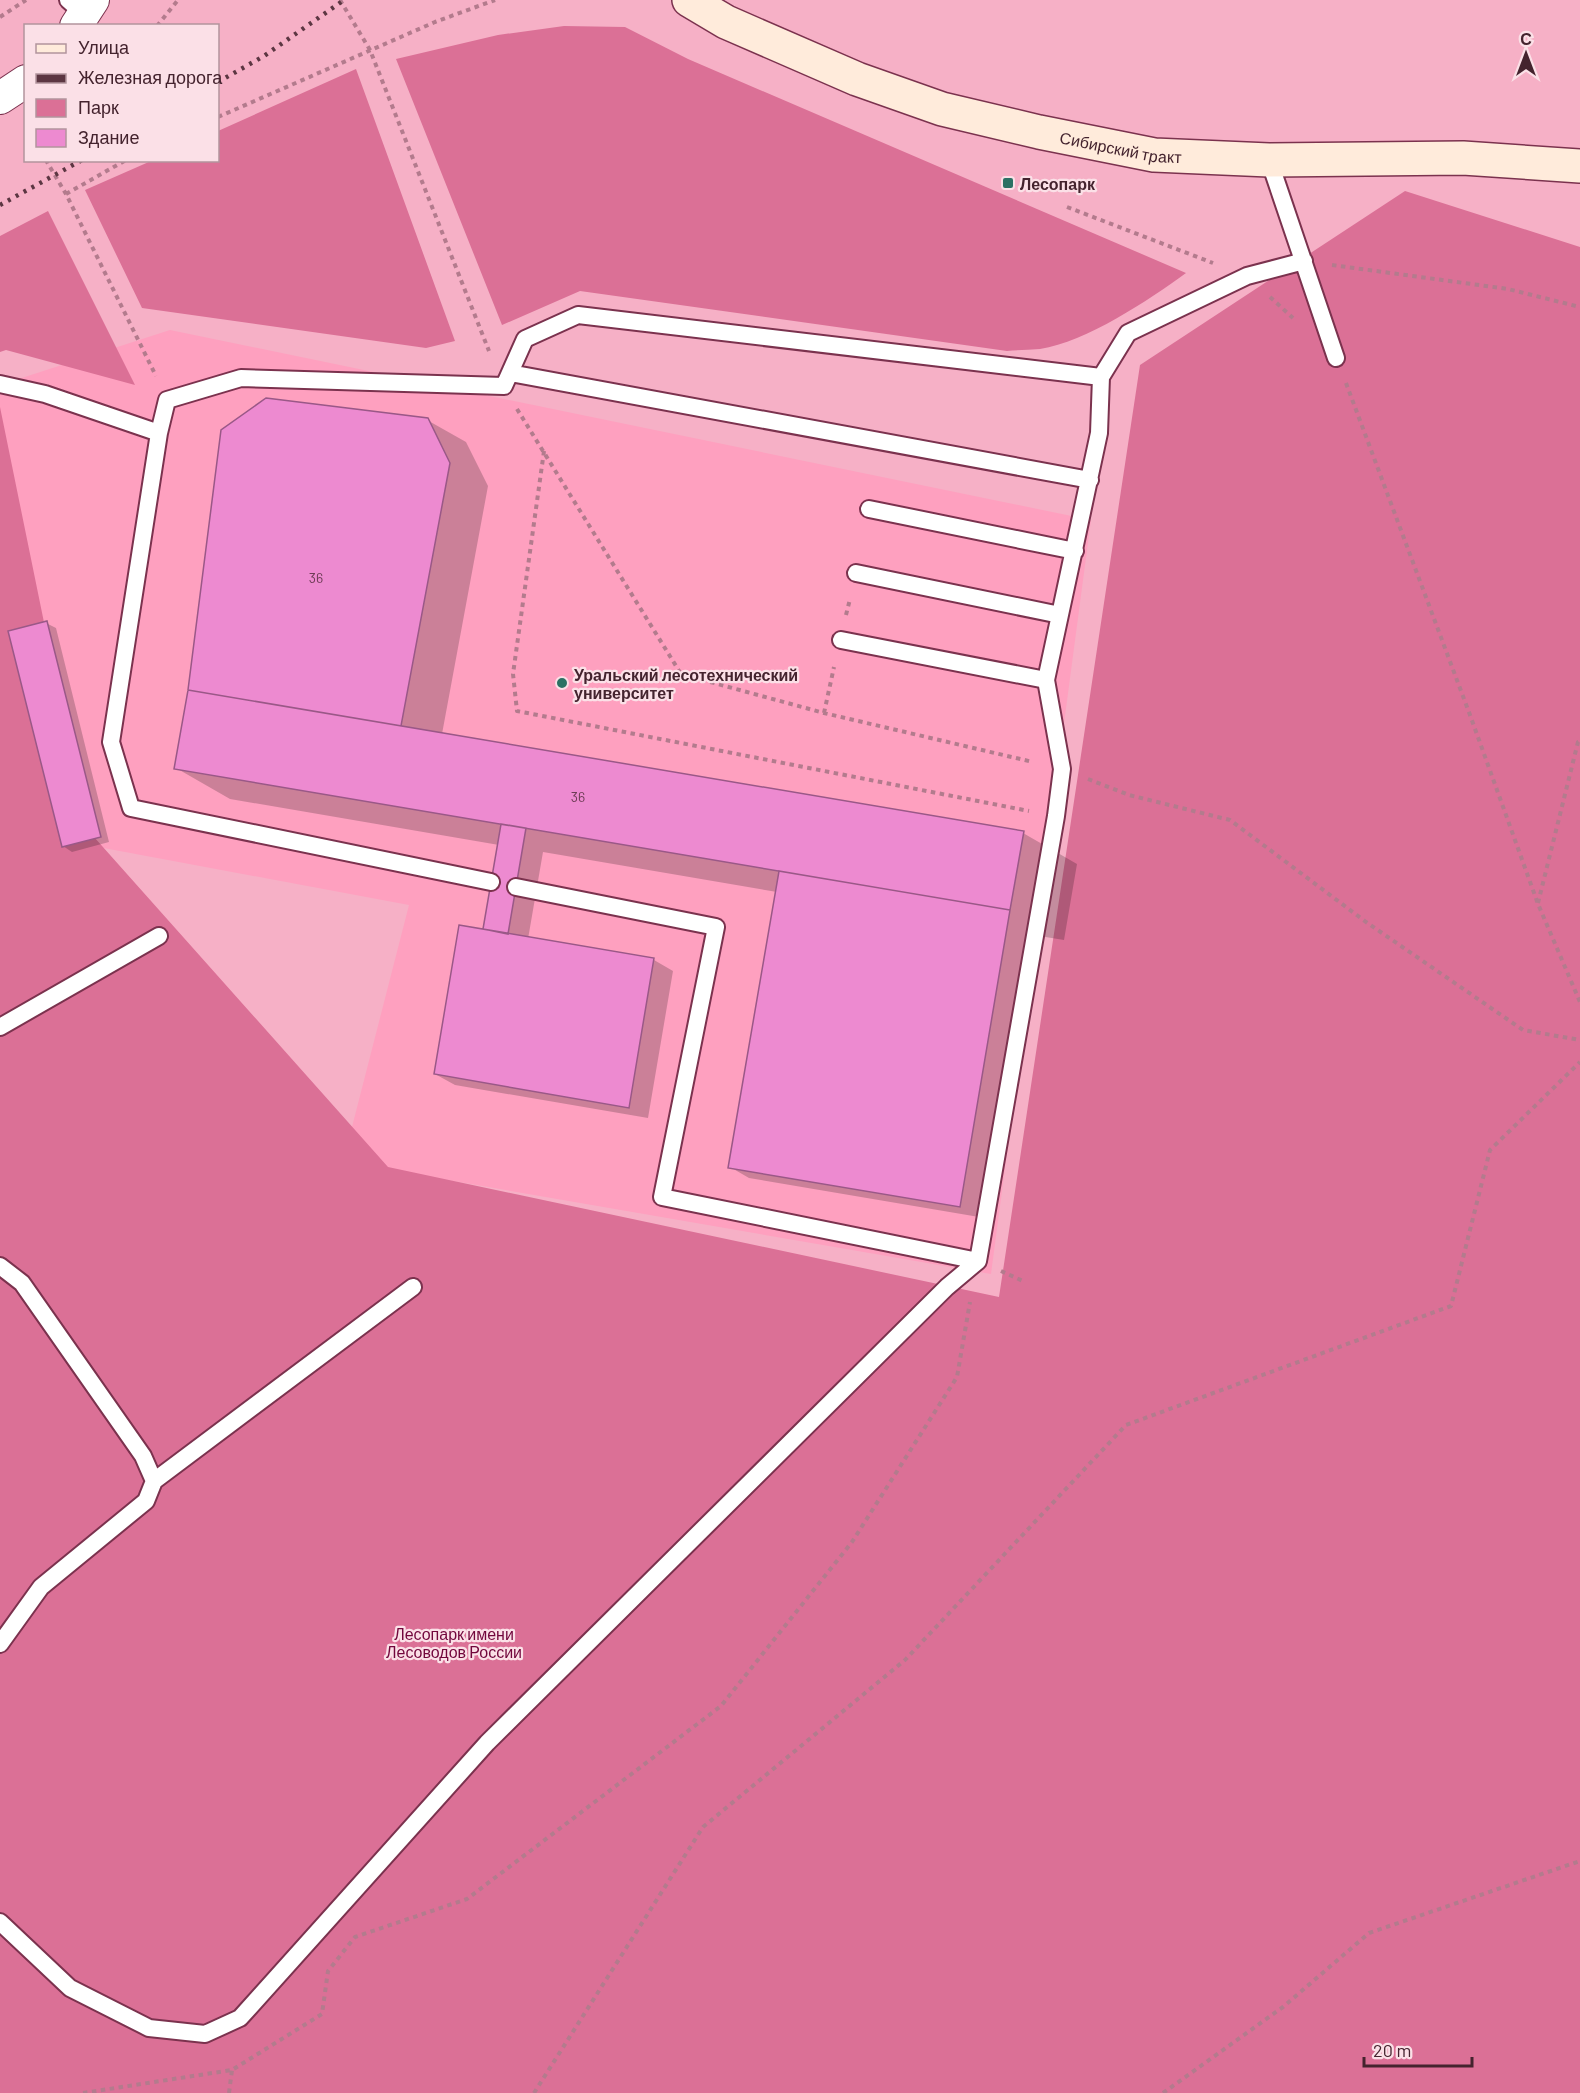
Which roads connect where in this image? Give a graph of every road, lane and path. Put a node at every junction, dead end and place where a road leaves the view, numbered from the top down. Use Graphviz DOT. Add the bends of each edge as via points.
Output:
graph roads {
  1 [pos="26,0"];
  2 [pos="178,0"];
  3 [pos="495,0"];
  4 [pos="689,0"];
  5 [pos="0,17"];
  6 [pos="159,24"];
  7 [pos="24,82"];
  8 [pos="0,98"];
  9 [pos="219,117"];
  10 [pos="1269,160"];
  11 [pos="47,162"];
  12 [pos="122,162"];
  13 [pos="1580,166"];
  14 [pos="66,194"];
  15 [pos="1304,261"];
  16 [pos="1580,307"];
  17 [pos="1336,358"];
  18 [pos="510,372"];
  19 [pos="1101,377"];
  20 [pos="0,384"];
  21 [pos="167,400"];
  22 [pos="159,433"];
  23 [pos="544,451"];
  24 [pos="1090,480"];
  25 [pos="869,508"];
  26 [pos="1075,551"];
  27 [pos="856,573"];
  28 [pos="1060,615"];
  29 [pos="841,640"];
  30 [pos="1046,680"];
  31 [pos="824,713"];
  32 [pos="1580,741"];
  33 [pos="1062,769"];
  34 [pos="1056,816"];
  35 [pos="491,882"];
  36 [pos="516,887"];
  37 [pos="1538,904"];
  38 [pos="159,936"];
  39 [pos="1580,1002"];
  40 [pos="0,1026"];
  41 [pos="1580,1040"];
  42 [pos="1580,1062"];
  43 [pos="978,1261"];
  44 [pos="0,1266"];
  45 [pos="413,1287"];
  46 [pos="154,1481"];
  47 [pos="0,1644"];
  48 [pos="1580,1861"];
  49 [pos="0,1922"];
  50 [pos="232,2070"];
  51 [pos="84,2093"];
  52 [pos="229,2093"];
  53 [pos="534,2093"];
  54 [pos="1162,2093"];
  1 -- 5 [label="path"];
  2 -- 6 [label="path"];
  3 -- 9 [label="path" via="435,22"];
  4 -- 10 [label="main road, Сибирский тракт" via="726,22 857,79 942,110 1154,155"];
  7 -- 8 [label="street"];
  10 -- 13 [label="main road, Сибирский тракт" via="1463,158"];
  10 -- 15 [label="lane"];
  11 -- 14 [label="path"];
  12 -- 14 [label="path"];
  14 -- 21 [label="path"];
  15 -- 16 [label="path" via="1508,289"];
  15 -- 17 [label="lane"];
  15 -- 19 [label="lane" via="1247,276 1128,333"];
  17 -- 37 [label="path"];
  18 -- 19 [label="lane" via="525,339 578,315"];
  18 -- 21 [label="lane" via="504,386 241,378"];
  18 -- 24 [label="lane"];
  19 -- 24 [label="lane" via="1099,433"];
  20 -- 22 [label="lane" via="45,394"];
  21 -- 22 [label="lane"];
  22 -- 35 [label="lane" via="111,742 131,808"];
  23 -- 34 [label="path" via="513,674 517,711"];
  24 -- 26 [label="lane"];
  25 -- 26 [label="lane"];
  26 -- 28 [label="lane"];
  27 -- 28 [label="lane"];
  28 -- 30 [label="lane"];
  29 -- 30 [label="lane"];
  30 -- 33 [label="lane"];
  31 -- 33 [label="path"];
  32 -- 37 [label="path"];
  33 -- 34 [label="lane"];
  33 -- 41 [label="path" via="1130,795 1230,820 1523,1030"];
  34 -- 43 [label="lane"];
  36 -- 43 [label="lane" via="716,927 662,1197"];
  37 -- 39 [label="path"];
  38 -- 40 [label="lane"];
  42 -- 53 [label="path" via="1490,1150 1451,1306 1126,1425 905,1660 703,1827"];
  43 -- 49 [label="lane" via="947,1287 487,1743 240,2018 205,2034 149,2028 70,1988"];
  43 -- 50 [label="path" via="957,1377 852,1542 721,1706 467,1899 355,1937 328,1971 322,2014"];
  44 -- 46 [label="lane" via="22,1283 143,1456"];
  45 -- 46 [label="lane"];
  46 -- 47 [label="lane" via="146,1501 41,1587"];
  48 -- 54 [label="path" via="1370,1934 1283,2007"];
  50 -- 51 [label="path"];
  50 -- 52 [label="path"];
}
